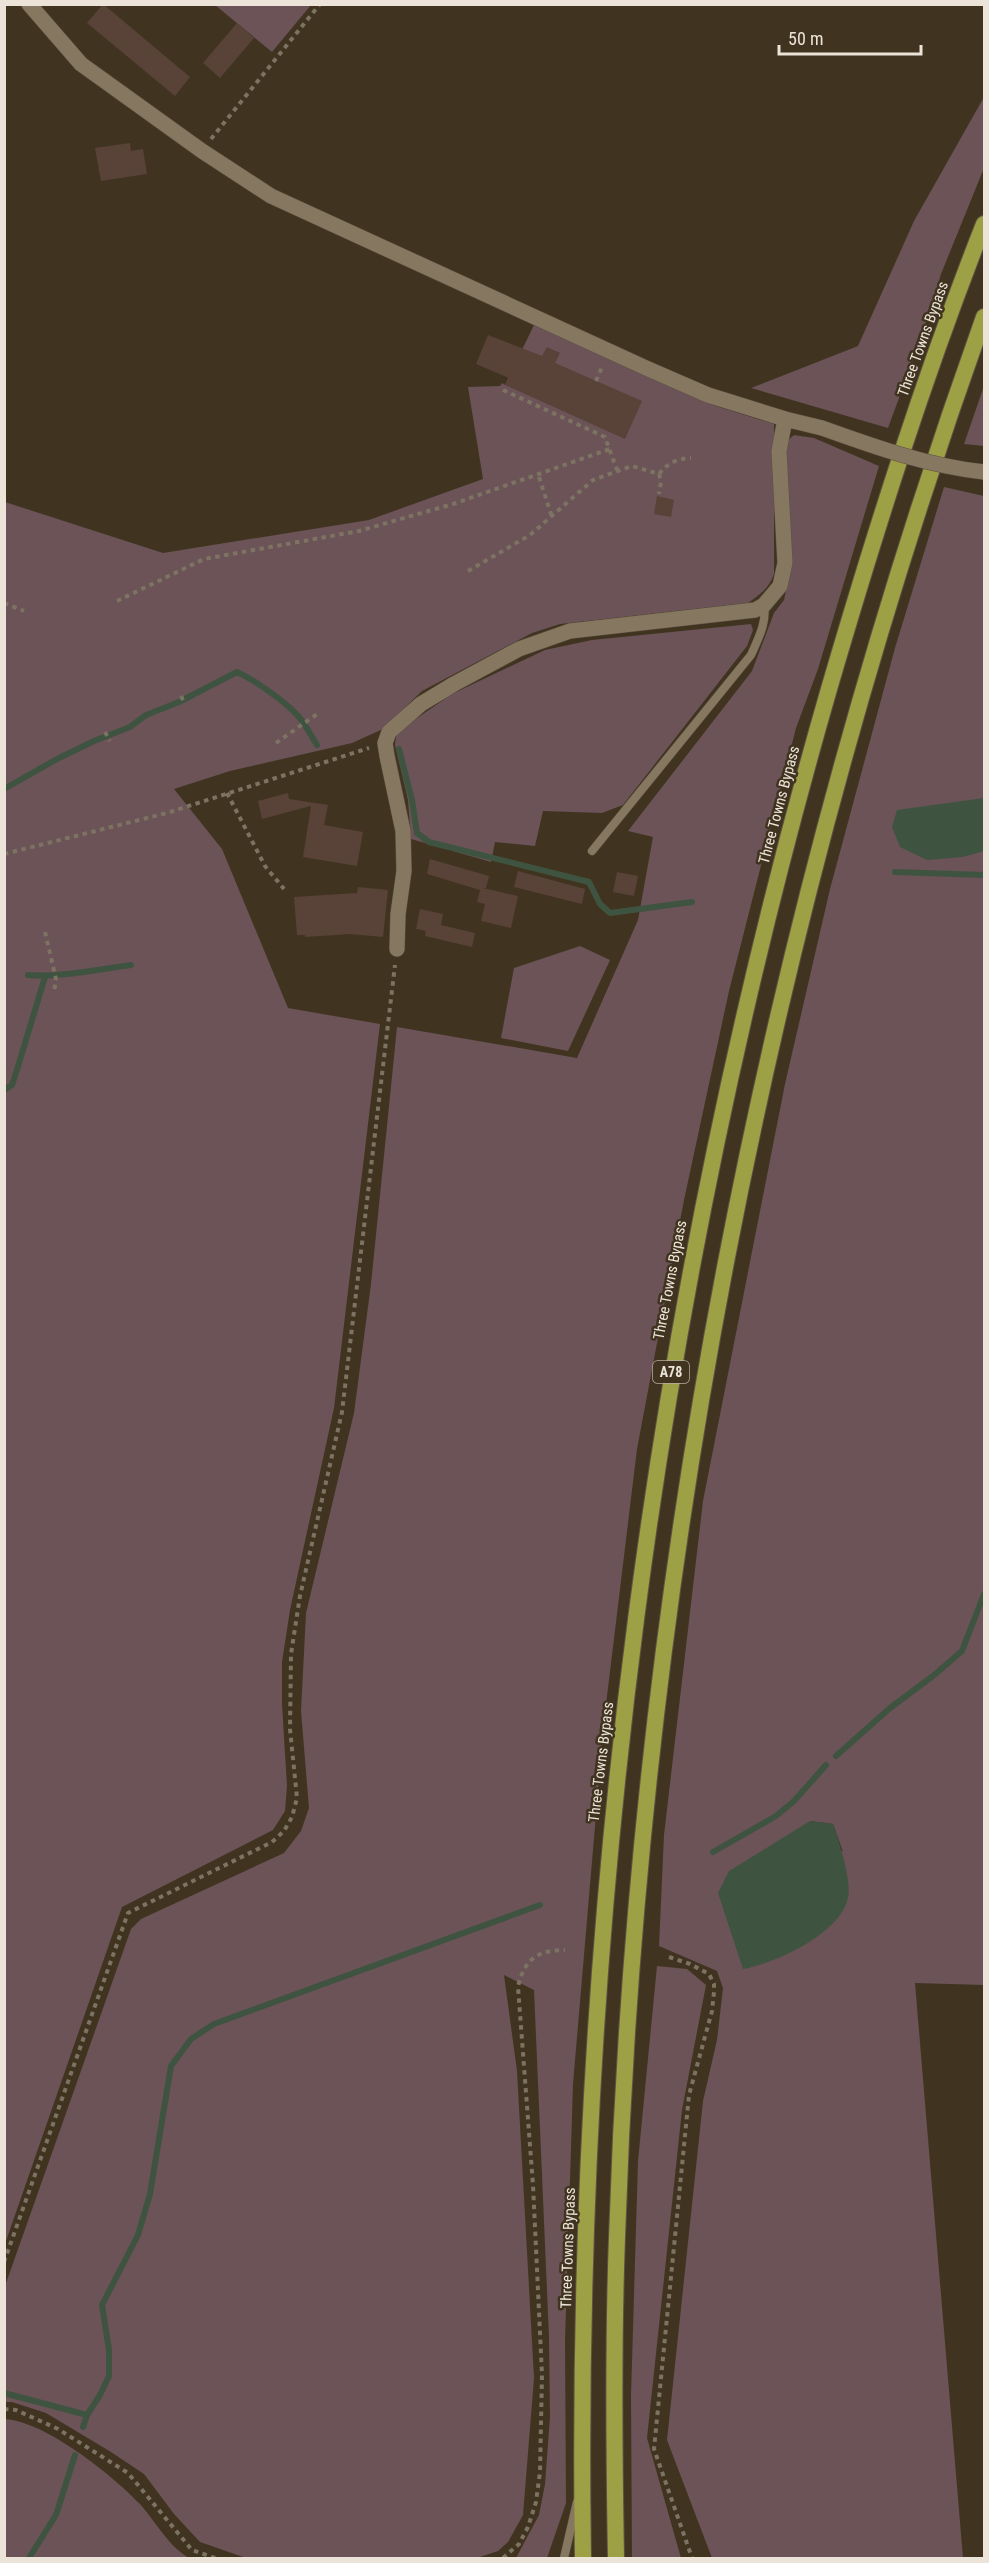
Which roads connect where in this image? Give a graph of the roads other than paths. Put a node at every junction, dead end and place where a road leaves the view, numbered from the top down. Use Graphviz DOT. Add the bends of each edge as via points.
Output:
graph roads {
  1 [pos="29,4"];
  2 [pos="984,224"];
  3 [pos="984,317"];
  4 [pos="785,419"];
  5 [pos="984,472"];
  6 [pos="764,605"];
  7 [pos="592,851"];
  8 [pos="397,949"];
  9 [pos="582,2483"];
  10 [pos="564,2559"];
  11 [pos="583,2559"];
  12 [pos="616,2559"];
  1 -- 4 [label="street" via="81,64 271,196 708,395"];
  2 -- 9 [label="highway, Three Towns Bypass / A78" via="914,417 855,600 802,784 758,954 715,1146 673,1361 636,1618 609,1846 586,2226"];
  3 -- 12 [label="highway, A78" via="888,605 834,790 748,1151 707,1369 668,1621 643,1847 627,2043 617,2236"];
  4 -- 5 [label="street, bridge" via="882,450"];
  4 -- 6 [label="street" via="779,451 785,563 780,586"];
  6 -- 7 [label="lane" via="761,633 751,655"];
  6 -- 8 [label="street" via="755,610 570,631 519,649 421,704 389,732 385,743 403,831 404,872"];
  9 -- 10 [label="lane"];
  9 -- 11 [label="highway, Three Towns Bypass / A78"];
}
